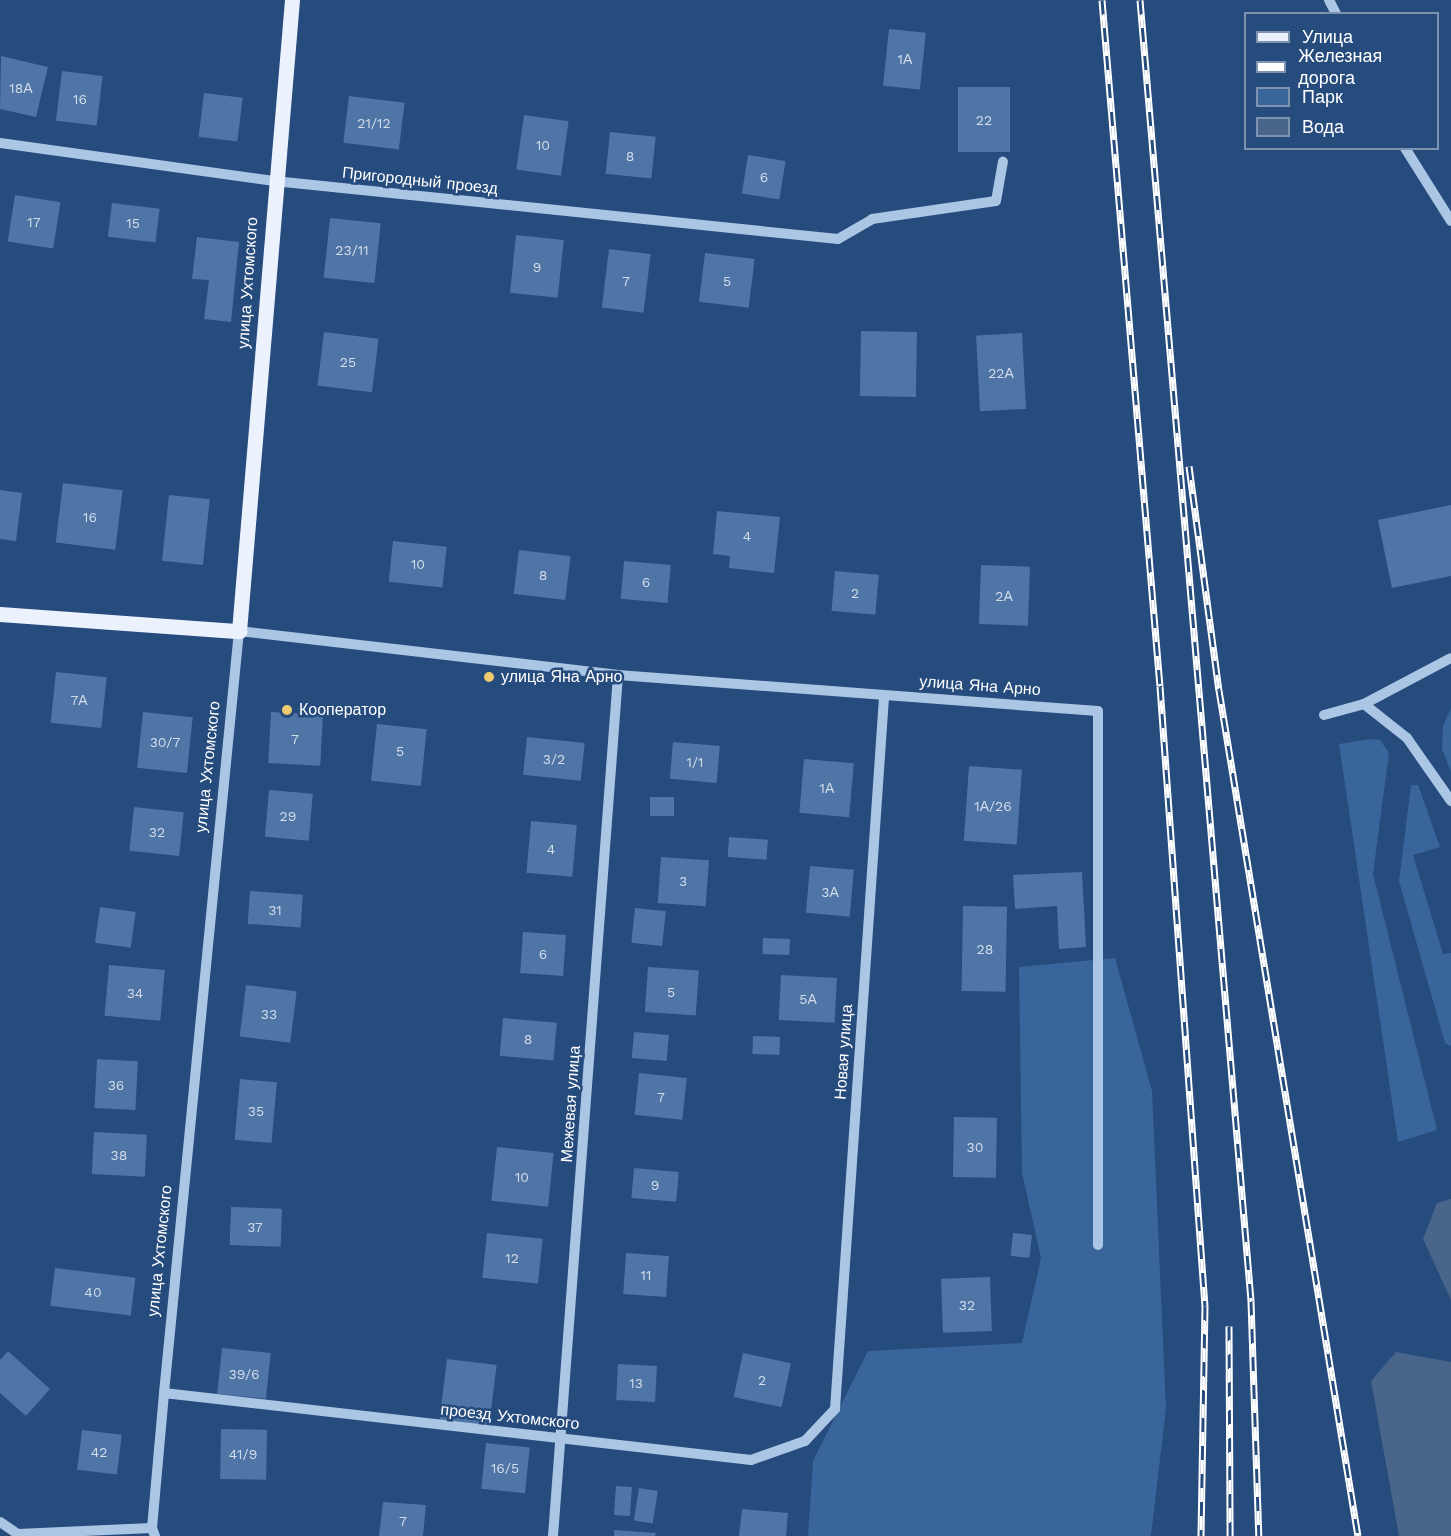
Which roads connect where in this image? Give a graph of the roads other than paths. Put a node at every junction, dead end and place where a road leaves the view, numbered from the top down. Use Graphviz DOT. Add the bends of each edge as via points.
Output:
graph roads {
  1 [pos="292,0"];
  2 [pos="0,143"];
  3 [pos="1406,150"];
  4 [pos="1003,162"];
  5 [pos="274,181"];
  6 [pos="1451,221"];
  7 [pos="0,614"];
  8 [pos="239,631"];
  9 [pos="1451,658"];
  10 [pos="618,675"];
  11 [pos="884,697"];
  12 [pos="1364,704"];
  13 [pos="1324,715"];
  14 [pos="1451,801"];
  15 [pos="1098,1245"];
  16 [pos="164,1393"];
  17 [pos="835,1409"];
  18 [pos="560,1437"];
  19 [pos="0,1522"];
  20 [pos="153,1532"];
  21 [pos="553,1536"];
  1 -- 5 [label="main road, улица Ухтомского"];
  2 -- 5 [label="street, Пригородный проезд"];
  3 -- 6 [label="street"];
  4 -- 5 [label="street, Пригородный проезд" via="996,201 872,219 838,239"];
  5 -- 8 [label="main road, улица Ухтомского"];
  7 -- 8 [label="main road, улица Яна Арно"];
  8 -- 10 [label="street, улица Яна Арно"];
  8 -- 16 [label="street, улица Ухтомского"];
  9 -- 12 [label="street"];
  10 -- 11 [label="street, улица Яна Арно"];
  10 -- 18 [label="street, Межевая улица"];
  11 -- 15 [label="street, улица Яна Арно" via="1098,711"];
  11 -- 17 [label="street, Новая улица"];
  12 -- 13 [label="street"];
  12 -- 14 [label="street" via="1407,738"];
  16 -- 18 [label="street, проезд Ухтомского"];
  16 -- 20 [label="street, улица Ухтомского"];
  17 -- 18 [label="street, проезд Ухтомского" via="806,1442 752,1460"];
  18 -- 21 [label="street, Межевая улица"];
  19 -- 20 [label="street" via="18,1534"];
}
